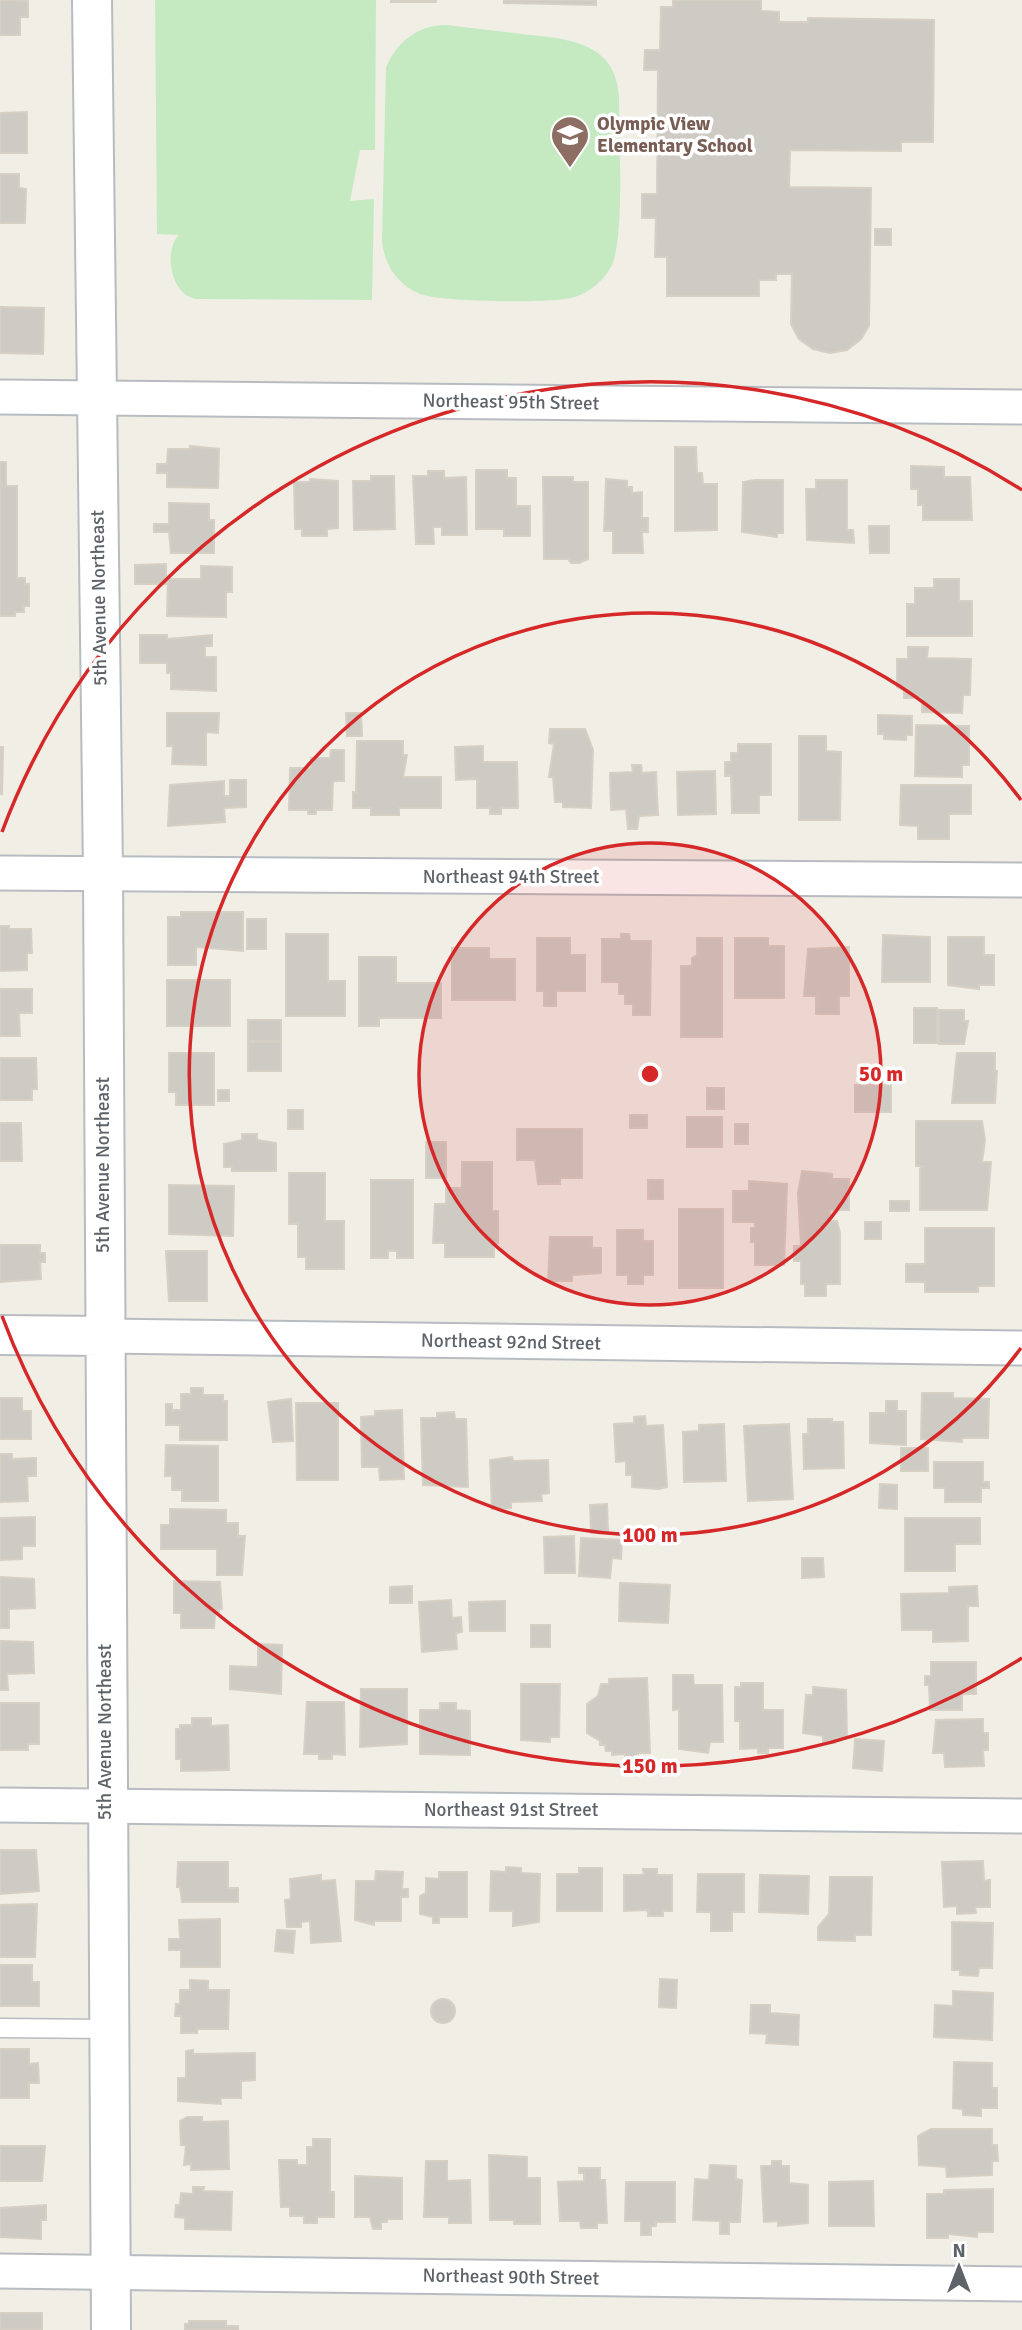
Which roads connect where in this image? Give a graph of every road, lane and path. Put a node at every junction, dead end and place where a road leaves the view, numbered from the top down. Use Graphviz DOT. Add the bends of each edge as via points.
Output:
graph roads {
  1 [pos="92,0"];
  2 [pos="0,397"];
  3 [pos="97,398"];
  4 [pos="1022,407"];
  5 [pos="0,873"];
  6 [pos="103,873"];
  7 [pos="1022,880"];
  8 [pos="0,1335"];
  9 [pos="104,1336"];
  10 [pos="1022,1348"];
  11 [pos="0,1805"];
  12 [pos="106,1807"];
  13 [pos="1022,1816"];
  14 [pos="0,2028"];
  15 [pos="108,2029"];
  16 [pos="0,2271"];
  17 [pos="110,2272"];
  18 [pos="1022,2284"];
  19 [pos="111,2330"];
  1 -- 3 [label="main road, 5th Avenue Northeast"];
  2 -- 3 [label="street, Northeast 95th Street"];
  3 -- 4 [label="street, Northeast 95th Street"];
  3 -- 6 [label="main road, 5th Avenue Northeast"];
  5 -- 6 [label="street, Northeast 94th Street"];
  6 -- 7 [label="street, Northeast 94th Street"];
  6 -- 9 [label="main road, 5th Avenue Northeast"];
  8 -- 9 [label="main road, Northeast 92nd Street"];
  9 -- 10 [label="street, Northeast 92nd Street"];
  9 -- 12 [label="main road, 5th Avenue Northeast"];
  11 -- 12 [label="street, Northeast 91st Street"];
  12 -- 13 [label="street, Northeast 91st Street"];
  12 -- 15 [label="main road, 5th Avenue Northeast"];
  14 -- 15 [label="lane"];
  15 -- 17 [label="main road, 5th Avenue Northeast"];
  16 -- 17 [label="street, Northeast 90th Street"];
  17 -- 18 [label="street, Northeast 90th Street"];
  17 -- 19 [label="main road, 5th Avenue Northeast"];
}
